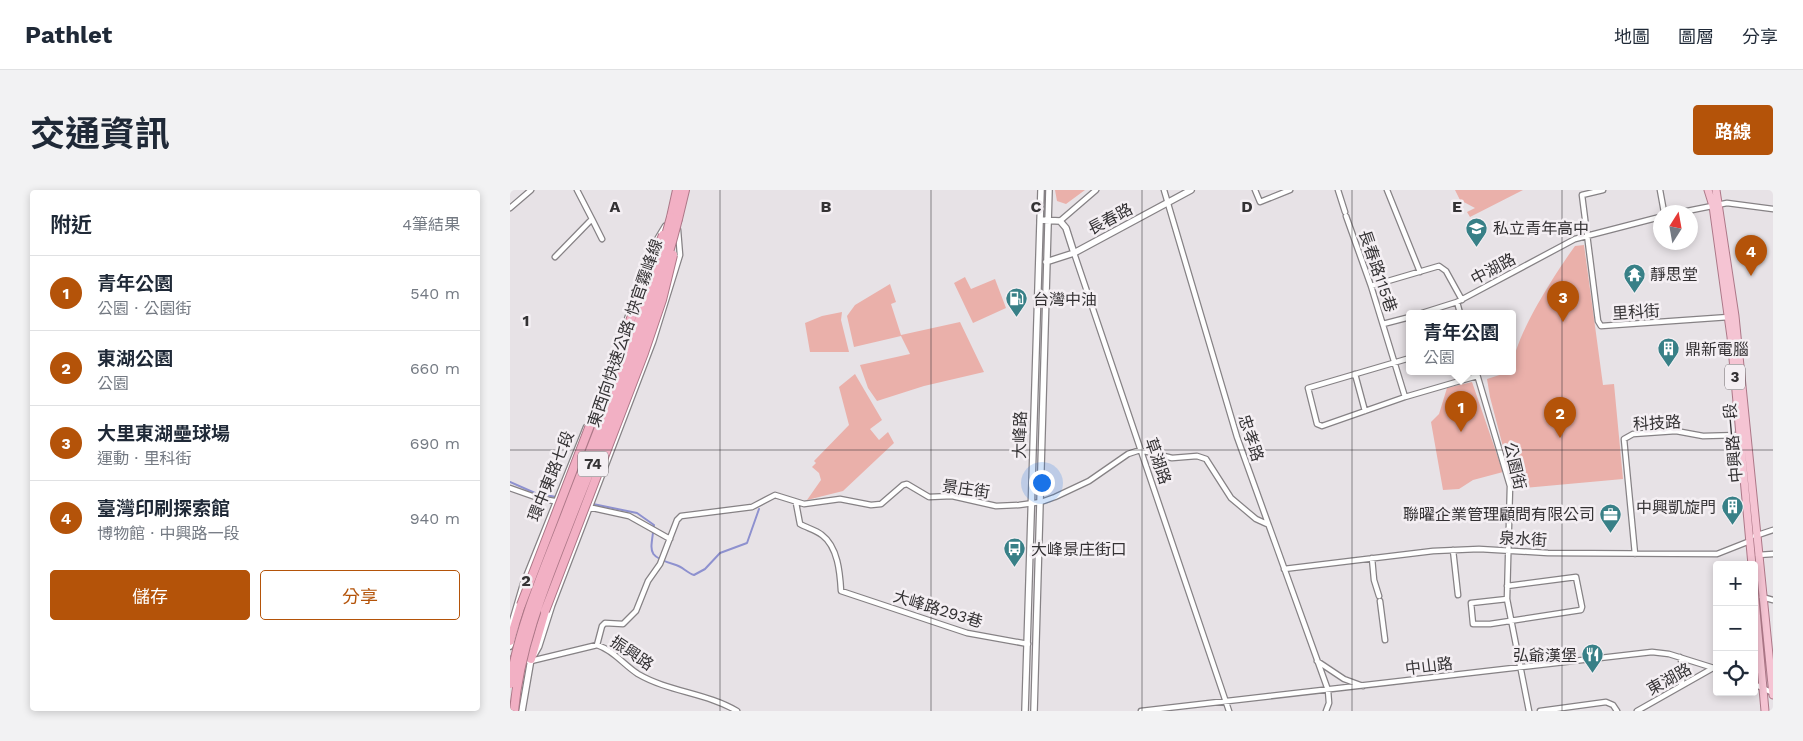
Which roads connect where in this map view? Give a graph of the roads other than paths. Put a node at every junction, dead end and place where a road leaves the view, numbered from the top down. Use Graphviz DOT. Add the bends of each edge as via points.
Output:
graph roads {
  1 [pos="531,190"];
  2 [pos="577,190"];
  3 [pos="676,190"];
  4 [pos="686,190"];
  5 [pos="1041,190"];
  6 [pos="1049,190"];
  7 [pos="1096,190"];
  8 [pos="1164,190"];
  9 [pos="1191,190"];
  10 [pos="1255,190"];
  11 [pos="1290,190"];
  12 [pos="1338,190"];
  13 [pos="1387,190"];
  14 [pos="1603,190"];
  15 [pos="1660,190"];
  16 [pos="1708,190"];
  17 [pos="1716,190"];
  18 [pos="1168,202"];
  19 [pos="1663,205"];
  20 [pos="1716,205"];
  21 [pos="510,208"];
  22 [pos="1698,209"];
  23 [pos="1773,209"];
  24 [pos="675,218"];
  25 [pos="592,219"];
  26 [pos="1653,219"];
  27 [pos="1040,220"];
  28 [pos="1049,220"];
  29 [pos="1060,221"];
  30 [pos="665,226"];
  31 [pos="678,230"];
  32 [pos="1587,234"];
  33 [pos="602,239"];
  34 [pos="1074,253"];
  35 [pos="555,257"];
  36 [pos="1047,262"];
  37 [pos="1038,263"];
  38 [pos="1420,272"];
  39 [pos="1371,286"];
  40 [pos="1460,301"];
  41 [pos="1432,310"];
  42 [pos="1460,310"];
  43 [pos="1732,317"];
  44 [pos="1406,318"];
  45 [pos="1383,324"];
  46 [pos="624,327"];
  47 [pos="632,331"];
  48 [pos="644,338"];
  49 [pos="653,342"];
  50 [pos="1406,359"];
  51 [pos="1394,363"];
  52 [pos="1355,374"];
  53 [pos="1473,375"];
  54 [pos="1476,375"];
  55 [pos="1405,397"];
  56 [pos="1365,411"];
  57 [pos="1744,435"];
  58 [pos="1140,450"];
  59 [pos="510,488"];
  60 [pos="567,500"];
  61 [pos="555,502"];
  62 [pos="1041,502"];
  63 [pos="580,503"];
  64 [pos="796,503"];
  65 [pos="1032,503"];
  66 [pos="590,507"];
  67 [pos="1267,524"];
  68 [pos="1773,530"];
  69 [pos="1756,535"];
  70 [pos="670,538"];
  71 [pos="1749,542"];
  72 [pos="1452,550"];
  73 [pos="1508,550"];
  74 [pos="1635,554"];
  75 [pos="1773,554"];
  76 [pos="1758,555"];
  77 [pos="1372,558"];
  78 [pos="1751,561"];
  79 [pos="1758,561"];
  80 [pos="1284,569"];
  81 [pos="1507,586"];
  82 [pos="1458,595"];
  83 [pos="1758,597"];
  84 [pos="1507,599"];
  85 [pos="1773,600"];
  86 [pos="1512,621"];
  87 [pos="510,628"];
  88 [pos="1385,640"];
  89 [pos="510,641"];
  90 [pos="1028,644"];
  91 [pos="510,646"];
  92 [pos="597,646"];
  93 [pos="1680,657"];
  94 [pos="510,659"];
  95 [pos="531,660"];
  96 [pos="1317,661"];
  97 [pos="1713,667"];
  98 [pos="1521,668"];
  99 [pos="1713,669"];
  100 [pos="510,684"];
  101 [pos="1681,685"];
  102 [pos="1758,685"];
  103 [pos="1364,686"];
  104 [pos="1763,687"];
  105 [pos="1328,690"];
  106 [pos="1773,693"];
  107 [pos="1226,702"];
  108 [pos="1562,709"];
  109 [pos="514,711"];
  110 [pos="522,711"];
  111 [pos="737,711"];
  112 [pos="1025,711"];
  113 [pos="1034,711"];
  114 [pos="1141,711"];
  115 [pos="1229,711"];
  116 [pos="1326,711"];
  117 [pos="1528,711"];
  118 [pos="1540,711"];
  119 [pos="1617,711"];
  120 [pos="1637,711"];
  121 [pos="1765,711"];
  1 -- 21 [label="street"];
  2 -- 25 [label="street"];
  3 -- 24 [label="highway, 東西向快速公路 快官霧峰線 / 74"];
  3 -- 30 [label="street, 環中東路七段"];
  4 -- 24 [label="highway, 東西向快速公路 快官霧峰線 / 74"];
  4 -- 31 [label="street"];
  5 -- 27 [label="street, 大峰路"];
  6 -- 28 [label="street, 大峰路"];
  7 -- 29 [label="street"];
  8 -- 18 [label="street, 忠孝路"];
  9 -- 18 [label="street, 長春路"];
  10 -- 11 [label="street" via="1260,202"];
  12 -- 39 [label="street, 長春路115巷"];
  13 -- 38 [label="street"];
  14 -- 32 [label="street" via="1582,196"];
  15 -- 19 [label="street"];
  16 -- 20 [label="main road, 中興路一段 / 3"];
  17 -- 20 [label="main road, 中興路一段 / 3"];
  18 -- 34 [label="street, 長春路"];
  18 -- 67 [label="street, 忠孝路" via="1237,438"];
  20 -- 22 [label="street"];
  20 -- 23 [label="street" via="1749,204"];
  20 -- 43 [label="main road, 中興路一段 / 3"];
  24 -- 89 [label="highway, bridge" via="653,256"];
  24 -- 95 [label="highway, bridge" via="671,269 653,326 545,610"];
  24 -- 100 [label="highway, 東西向快速公路 快官霧峰線 / 74, bridge" via="530,609"];
  24 -- 109 [label="highway, 東西向快速公路 快官霧峰線 / 74, bridge" via="669,254 642,336 536,611"];
  25 -- 33 [label="street"];
  25 -- 35 [label="street"];
  26 -- 32 [label="street, 中湖路"];
  27 -- 28 [label="street"];
  27 -- 37 [label="street, 大峰路"];
  28 -- 29 [label="street"];
  28 -- 36 [label="street, 大峰路"];
  29 -- 34 [label="street, 草湖路" via="1066,228"];
  30 -- 46 [label="street, 環中東路七段" via="650,251"];
  30 -- 47 [label="street, 環中東路七段"];
  31 -- 48 [label="street"];
  31 -- 49 [label="street" via="680,255"];
  32 -- 40 [label="street, 中湖路"];
  32 -- 43 [label="street, 里科街" via="1601,326"];
  34 -- 36 [label="street, 長春路"];
  34 -- 58 [label="street, 草湖路"];
  36 -- 37 [label="street, 長春路"];
  36 -- 62 [label="street, 大峰路"];
  37 -- 65 [label="street, 大峰路"];
  38 -- 39 [label="street"];
  38 -- 40 [label="street" via="1435,266 1444,268"];
  39 -- 45 [label="street, 長春路115巷"];
  40 -- 41 [label="street, 中湖路"];
  40 -- 42 [label="street"];
  43 -- 57 [label="main road, 中興路一段 / 3"];
  44 -- 45 [label="street"];
  45 -- 51 [label="street, 長春路115巷"];
  46 -- 47 [label="street"];
  46 -- 61 [label="street, 環中東路七段"];
  47 -- 48 [label="street"];
  47 -- 60 [label="street, 環中東路七段"];
  48 -- 49 [label="street"];
  48 -- 63 [label="street"];
  49 -- 66 [label="street"];
  50 -- 51 [label="street"];
  51 -- 52 [label="street"];
  51 -- 55 [label="street, 長春路115巷"];
  52 -- 56 [label="street"];
  52 -- 56 [label="street" via="1308,388 1317,424 1322,426"];
  53 -- 55 [label="street"];
  54 -- 73 [label="street, 公園街" via="1510,486"];
  55 -- 56 [label="street"];
  57 -- 69 [label="main road, 中興路一段 / 3"];
  57 -- 71 [label="main road, 中興路一段 / 3"];
  57 -- 74 [label="street, 科技路" via="1703,436 1676,431 1626,437"];
  58 -- 62 [label="street, 景庄街" via="1128,454 1089,481"];
  58 -- 67 [label="street" via="1172,458 1197,456 1206,459 1231,498 1256,520"];
  58 -- 107 [label="street, 草湖路"];
  59 -- 61 [label="street"];
  60 -- 61 [label="street"];
  60 -- 63 [label="street"];
  60 -- 91 [label="street, 環中東路七段" via="519,631"];
  61 -- 87 [label="street, 環中東路七段" via="523,584"];
  62 -- 65 [label="street, 景庄街"];
  62 -- 113 [label="street, 大峰路"];
  63 -- 66 [label="street"];
  63 -- 95 [label="street" via="538,612 528,652"];
  64 -- 65 [label="street, 景庄街" via="840,499 881,504 907,484 929,497 952,496 996,506"];
  64 -- 70 [label="street, 景庄街" via="775,495 752,506 681,516"];
  64 -- 90 [label="street, 大峰路293巷" via="800,524 823,535 829,542 838,560 842,591 967,633"];
  65 -- 90 [label="street, 大峰路"];
  66 -- 70 [label="street" via="629,516"];
  66 -- 95 [label="street" via="539,648"];
  67 -- 80 [label="street, 忠孝路"];
  68 -- 69 [label="street"];
  69 -- 71 [label="street, 泉水街"];
  69 -- 76 [label="main road, 中興路一段 / 3"];
  70 -- 92 [label="street, 景庄街" via="632,616 623,624 605,623"];
  71 -- 74 [label="street, 泉水街" via="1718,554"];
  71 -- 78 [label="main road, 中興路一段 / 3"];
  72 -- 73 [label="street, 泉水街"];
  72 -- 77 [label="street, 泉水街"];
  72 -- 82 [label="street"];
  73 -- 74 [label="street, 泉水街"];
  73 -- 81 [label="street, 公園街"];
  75 -- 76 [label="street"];
  76 -- 79 [label="main road, 中興路一段 / 3"];
  77 -- 80 [label="street, 泉水街"];
  77 -- 88 [label="street"];
  80 -- 96 [label="street, 忠孝路"];
  81 -- 84 [label="street, 公園街"];
  81 -- 86 [label="street" via="1576,577 1582,607 1581,610"];
  83 -- 85 [label="street"];
  83 -- 104 [label="main road, 中興路一段 / 3"];
  83 -- 106 [label="main road, 中興路一段 / 3"];
  84 -- 86 [label="street, 公園街"];
  84 -- 86 [label="street" via="1471,603 1473,624"];
  86 -- 98 [label="street, 公園街"];
  90 -- 112 [label="street, 大峰路"];
  92 -- 95 [label="street, 振興路"];
  92 -- 111 [label="street, 振興路" via="605,648 650,681 713,700"];
  93 -- 97 [label="street, 中山路"];
  93 -- 98 [label="street, 中山路" via="1652,652"];
  93 -- 101 [label="street" via="1684,671"];
  94 -- 95 [label="street, 振興路"];
  95 -- 110 [label="street"];
  96 -- 103 [label="street" via="1344,679"];
  96 -- 105 [label="street, 忠孝路"];
  98 -- 103 [label="street, 中山路"];
  98 -- 117 [label="street, 公園街"];
  99 -- 101 [label="street, 東湖路"];
  101 -- 120 [label="street, 東湖路"];
  102 -- 104 [label="street"];
  103 -- 105 [label="street, 中山路"];
  104 -- 106 [label="street"];
  104 -- 121 [label="main road, 中興路一段 / 3"];
  105 -- 107 [label="street, 中山路"];
  105 -- 116 [label="street"];
  107 -- 114 [label="street, 中山路"];
  107 -- 115 [label="street, 草湖路"];
  108 -- 118 [label="street"];
  108 -- 119 [label="street" via="1606,702"];
}
